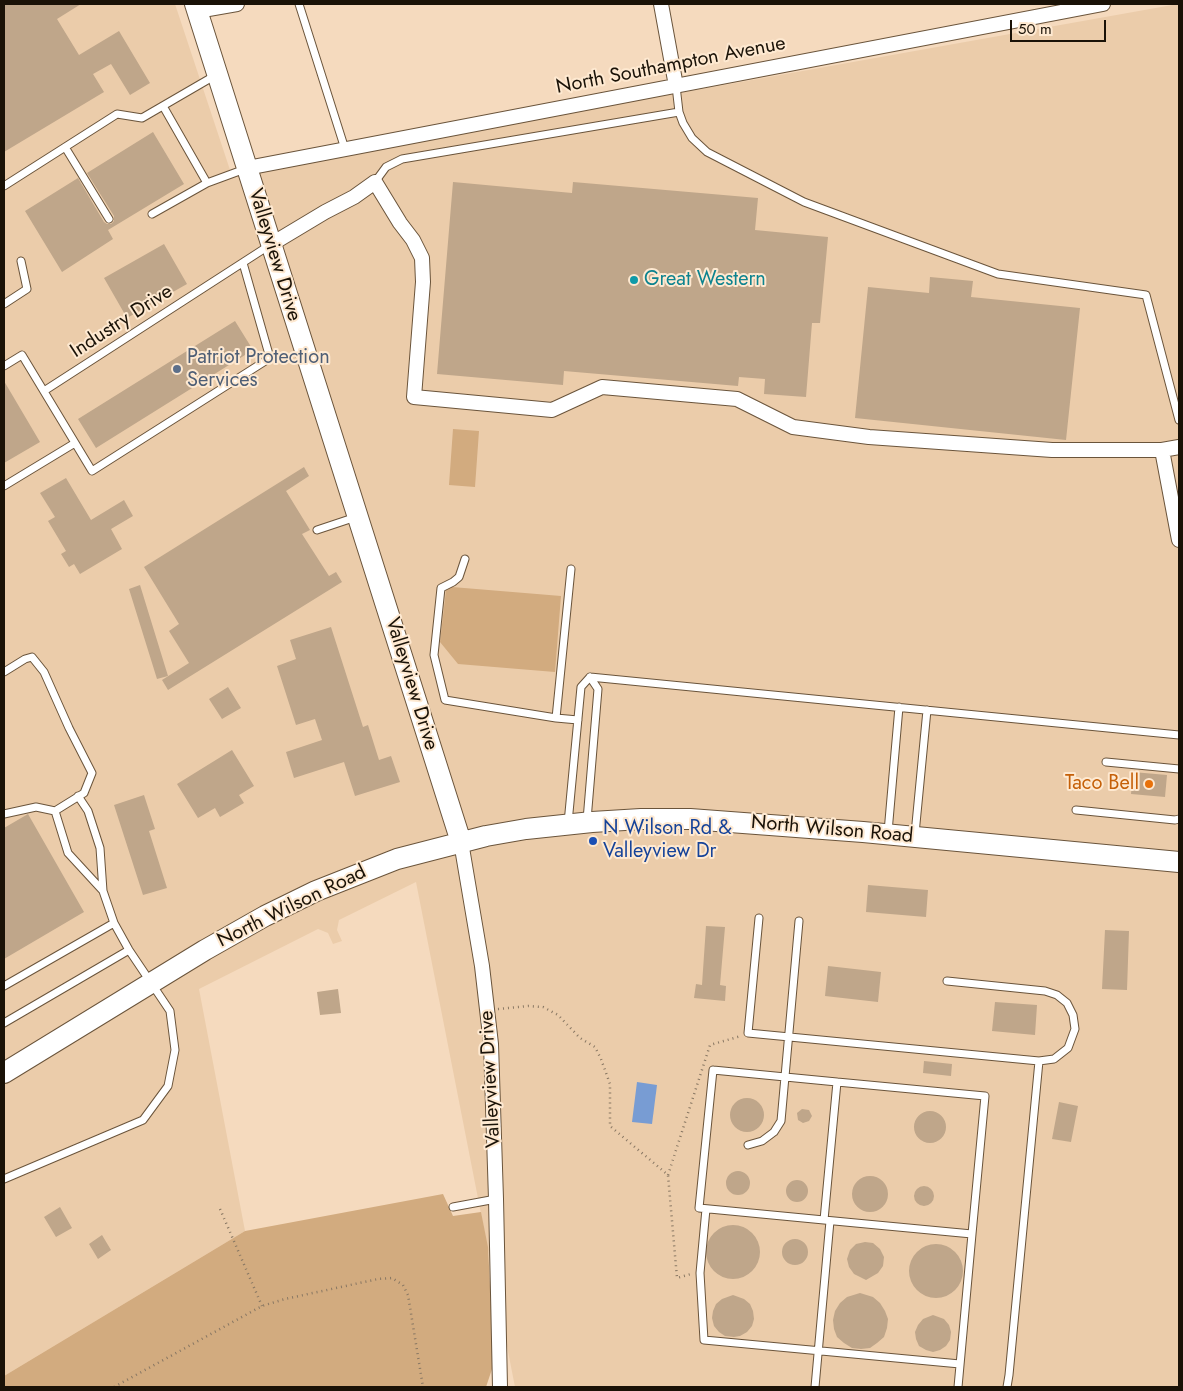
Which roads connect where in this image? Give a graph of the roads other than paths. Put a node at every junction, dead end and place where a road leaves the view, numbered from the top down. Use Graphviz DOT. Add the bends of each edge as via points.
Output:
graph roads {
  1 [pos="237,4"];
  2 [pos="298,4"];
  3 [pos="661,4"];
  4 [pos="1103,4"];
  5 [pos="196,8"];
  6 [pos="217,74"];
  7 [pos="676,86"];
  8 [pos="163,106"];
  9 [pos="679,112"];
  10 [pos="65,147"];
  11 [pos="345,149"];
  12 [pos="247,168"];
  13 [pos="375,182"];
  14 [pos="207,183"];
  15 [pos="4,186"];
  16 [pos="152,214"];
  17 [pos="109,219"];
  18 [pos="270,245"];
  19 [pos="22,261"];
  20 [pos="243,263"];
  21 [pos="4,304"];
  22 [pos="4,366"];
  23 [pos="44,391"];
  24 [pos="1179,420"];
  25 [pos="75,443"];
  26 [pos="1179,448"];
  27 [pos="1162,450"];
  28 [pos="4,486"];
  29 [pos="359,516"];
  30 [pos="317,530"];
  31 [pos="1179,540"];
  32 [pos="465,559"];
  33 [pos="571,569"];
  34 [pos="4,672"];
  35 [pos="590,677"];
  36 [pos="899,707"];
  37 [pos="927,710"];
  38 [pos="556,718"];
  39 [pos="578,720"];
  40 [pos="1179,735"];
  41 [pos="1106,762"];
  42 [pos="1179,769"];
  43 [pos="78,796"];
  44 [pos="1076,810"];
  45 [pos="55,811"];
  46 [pos="4,814"];
  47 [pos="1179,819"];
  48 [pos="577,823"];
  49 [pos="887,835"];
  50 [pos="915,837"];
  51 [pos="461,842"];
  52 [pos="1179,862"];
  53 [pos="102,891"];
  54 [pos="759,918"];
  55 [pos="799,921"];
  56 [pos="114,923"];
  57 [pos="129,950"];
  58 [pos="946,981"];
  59 [pos="151,982"];
  60 [pos="4,986"];
  61 [pos="4,1023"];
  62 [pos="788,1037"];
  63 [pos="1039,1061"];
  64 [pos="4,1072"];
  65 [pos="785,1077"];
  66 [pos="837,1082"];
  67 [pos="748,1145"];
  68 [pos="4,1179"];
  69 [pos="496,1199"];
  70 [pos="454,1207"];
  71 [pos="706,1208"];
  72 [pos="827,1220"];
  73 [pos="972,1234"];
  74 [pos="818,1351"];
  75 [pos="960,1364"];
  76 [pos="500,1387"];
  77 [pos="815,1387"];
  78 [pos="958,1387"];
  79 [pos="1007,1387"];
  1 -- 5 [label="street"];
  2 -- 11 [label="lane"];
  3 -- 7 [label="street"];
  4 -- 7 [label="street, North Southampton Avenue"];
  5 -- 6 [label="main road, Valleyview Drive"];
  6 -- 8 [label="lane"];
  6 -- 12 [label="main road, Valleyview Drive"];
  7 -- 9 [label="lane"];
  7 -- 11 [label="street, North Southampton Avenue"];
  8 -- 10 [label="lane" via="142,118 117,114"];
  8 -- 14 [label="lane"];
  9 -- 13 [label="lane" via="402,159 386,167"];
  9 -- 24 [label="lane" via="692,138 707,152 804,202 998,274 1146,295"];
  10 -- 15 [label="lane"];
  10 -- 17 [label="lane"];
  11 -- 12 [label="street, North Southampton Avenue"];
  12 -- 14 [label="lane"];
  12 -- 18 [label="main road, Valleyview Drive"];
  13 -- 18 [label="street"];
  13 -- 27 [label="street" via="422,258 414,397 552,410 602,387 737,399 793,427 869,437 1052,450"];
  14 -- 16 [label="lane"];
  18 -- 20 [label="lane, Industry Drive"];
  18 -- 29 [label="main road, Valleyview Drive"];
  19 -- 21 [label="lane" via="27,289"];
  20 -- 23 [label="lane, Industry Drive"];
  20 -- 25 [label="lane" via="270,358 92,471"];
  22 -- 23 [label="lane" via="22,355"];
  23 -- 25 [label="lane"];
  25 -- 28 [label="lane"];
  26 -- 27 [label="street"];
  27 -- 31 [label="street"];
  29 -- 30 [label="lane"];
  29 -- 51 [label="main road, Valleyview Drive"];
  32 -- 38 [label="lane" via="460,577 441,588 434,655 445,700"];
  33 -- 38 [label="lane"];
  34 -- 43 [label="lane" via="32,657 44,672 92,773 84,792"];
  35 -- 36 [label="lane"];
  35 -- 39 [label="lane" via="582,687"];
  35 -- 48 [label="lane" via="598,688"];
  36 -- 37 [label="lane"];
  36 -- 49 [label="lane"];
  37 -- 40 [label="lane"];
  37 -- 50 [label="lane"];
  38 -- 39 [label="lane"];
  39 -- 48 [label="lane"];
  41 -- 42 [label="lane"];
  43 -- 45 [label="lane"];
  43 -- 53 [label="lane" via="88,811 100,848"];
  44 -- 47 [label="lane"];
  45 -- 46 [label="lane" via="36,807"];
  45 -- 53 [label="lane" via="68,853"];
  48 -- 49 [label="main road, North Wilson Road" via="690,819"];
  48 -- 51 [label="main road, North Wilson Road"];
  49 -- 50 [label="main road, North Wilson Road"];
  50 -- 52 [label="main road, North Wilson Road"];
  51 -- 59 [label="main road, North Wilson Road" via="397,859 316,891 265,916"];
  51 -- 69 [label="street, Valleyview Drive" via="488,1010"];
  53 -- 56 [label="lane"];
  54 -- 62 [label="lane" via="748,1033"];
  55 -- 62 [label="lane"];
  56 -- 57 [label="lane"];
  56 -- 60 [label="lane"];
  57 -- 59 [label="lane"];
  57 -- 61 [label="lane"];
  58 -- 63 [label="lane" via="1045,991 1067,1003 1075,1029 1068,1048 1054,1058"];
  59 -- 64 [label="main road, North Wilson Road"];
  59 -- 68 [label="lane" via="170,1011 175,1050 168,1086 143,1120"];
  62 -- 63 [label="lane"];
  62 -- 65 [label="lane"];
  63 -- 79 [label="lane"];
  65 -- 66 [label="lane"];
  65 -- 67 [label="lane" via="781,1122 762,1141"];
  65 -- 71 [label="lane" via="713,1070 700,1208"];
  66 -- 72 [label="lane"];
  66 -- 73 [label="lane" via="985,1096"];
  69 -- 70 [label="lane"];
  69 -- 76 [label="street, Valleyview Drive"];
  71 -- 72 [label="lane"];
  71 -- 74 [label="lane" via="700,1273 704,1340"];
  72 -- 73 [label="lane"];
  72 -- 74 [label="lane"];
  73 -- 75 [label="lane"];
  74 -- 75 [label="lane"];
  74 -- 77 [label="lane"];
  75 -- 78 [label="lane"];
}
